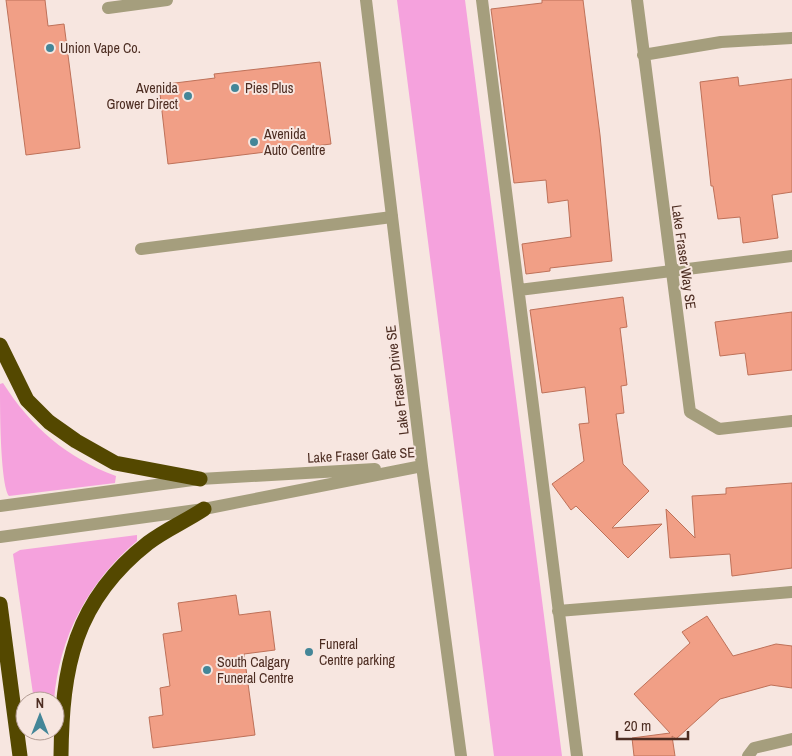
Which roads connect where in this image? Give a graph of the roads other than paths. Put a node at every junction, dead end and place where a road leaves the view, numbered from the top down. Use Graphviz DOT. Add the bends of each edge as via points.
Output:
graph roads {
  1 [pos="167,0"];
  2 [pos="366,0"];
  3 [pos="482,0"];
  4 [pos="637,0"];
  5 [pos="108,8"];
  6 [pos="792,38"];
  7 [pos="643,55"];
  8 [pos="392,217"];
  9 [pos="141,249"];
  10 [pos="792,256"];
  11 [pos="671,272"];
  12 [pos="519,290"];
  13 [pos="0,345"];
  14 [pos="792,421"];
  15 [pos="422,466"];
  16 [pos="200,479"];
  17 [pos="0,506"];
  18 [pos="204,509"];
  19 [pos="0,537"];
  20 [pos="792,592"];
  21 [pos="0,604"];
  22 [pos="558,611"];
  23 [pos="792,739"];
  24 [pos="20,756"];
  25 [pos="61,756"];
  26 [pos="461,756"];
  27 [pos="577,756"];
  28 [pos="748,756"];
  1 -- 5 [label="street"];
  2 -- 8 [label="street, Lake Fraser Drive SE"];
  3 -- 12 [label="street"];
  4 -- 7 [label="street, Lake Fraser Way SE"];
  6 -- 7 [label="street" via="721,42"];
  7 -- 11 [label="street, Lake Fraser Way SE"];
  8 -- 9 [label="street"];
  8 -- 15 [label="street, Lake Fraser Drive SE"];
  10 -- 11 [label="street"];
  11 -- 12 [label="street"];
  11 -- 14 [label="street, Lake Fraser Way SE" via="690,412 719,429"];
  12 -- 22 [label="street"];
  13 -- 16 [label="highway" via="27,400 49,422 76,441 115,463"];
  15 -- 16 [label="street, Lake Fraser Gate SE"];
  15 -- 18 [label="street, Lake Fraser Gate SE"];
  15 -- 26 [label="street, Lake Fraser Drive SE"];
  16 -- 17 [label="street, Lake Fraser Gate SE"];
  18 -- 19 [label="street, Lake Fraser Gate SE"];
  18 -- 25 [label="highway" via="149,543 112,578 84,617 69,662 62,706"];
  20 -- 22 [label="street"];
  21 -- 24 [label="highway"];
  22 -- 27 [label="street"];
  23 -- 28 [label="street" via="754,748"];
}
